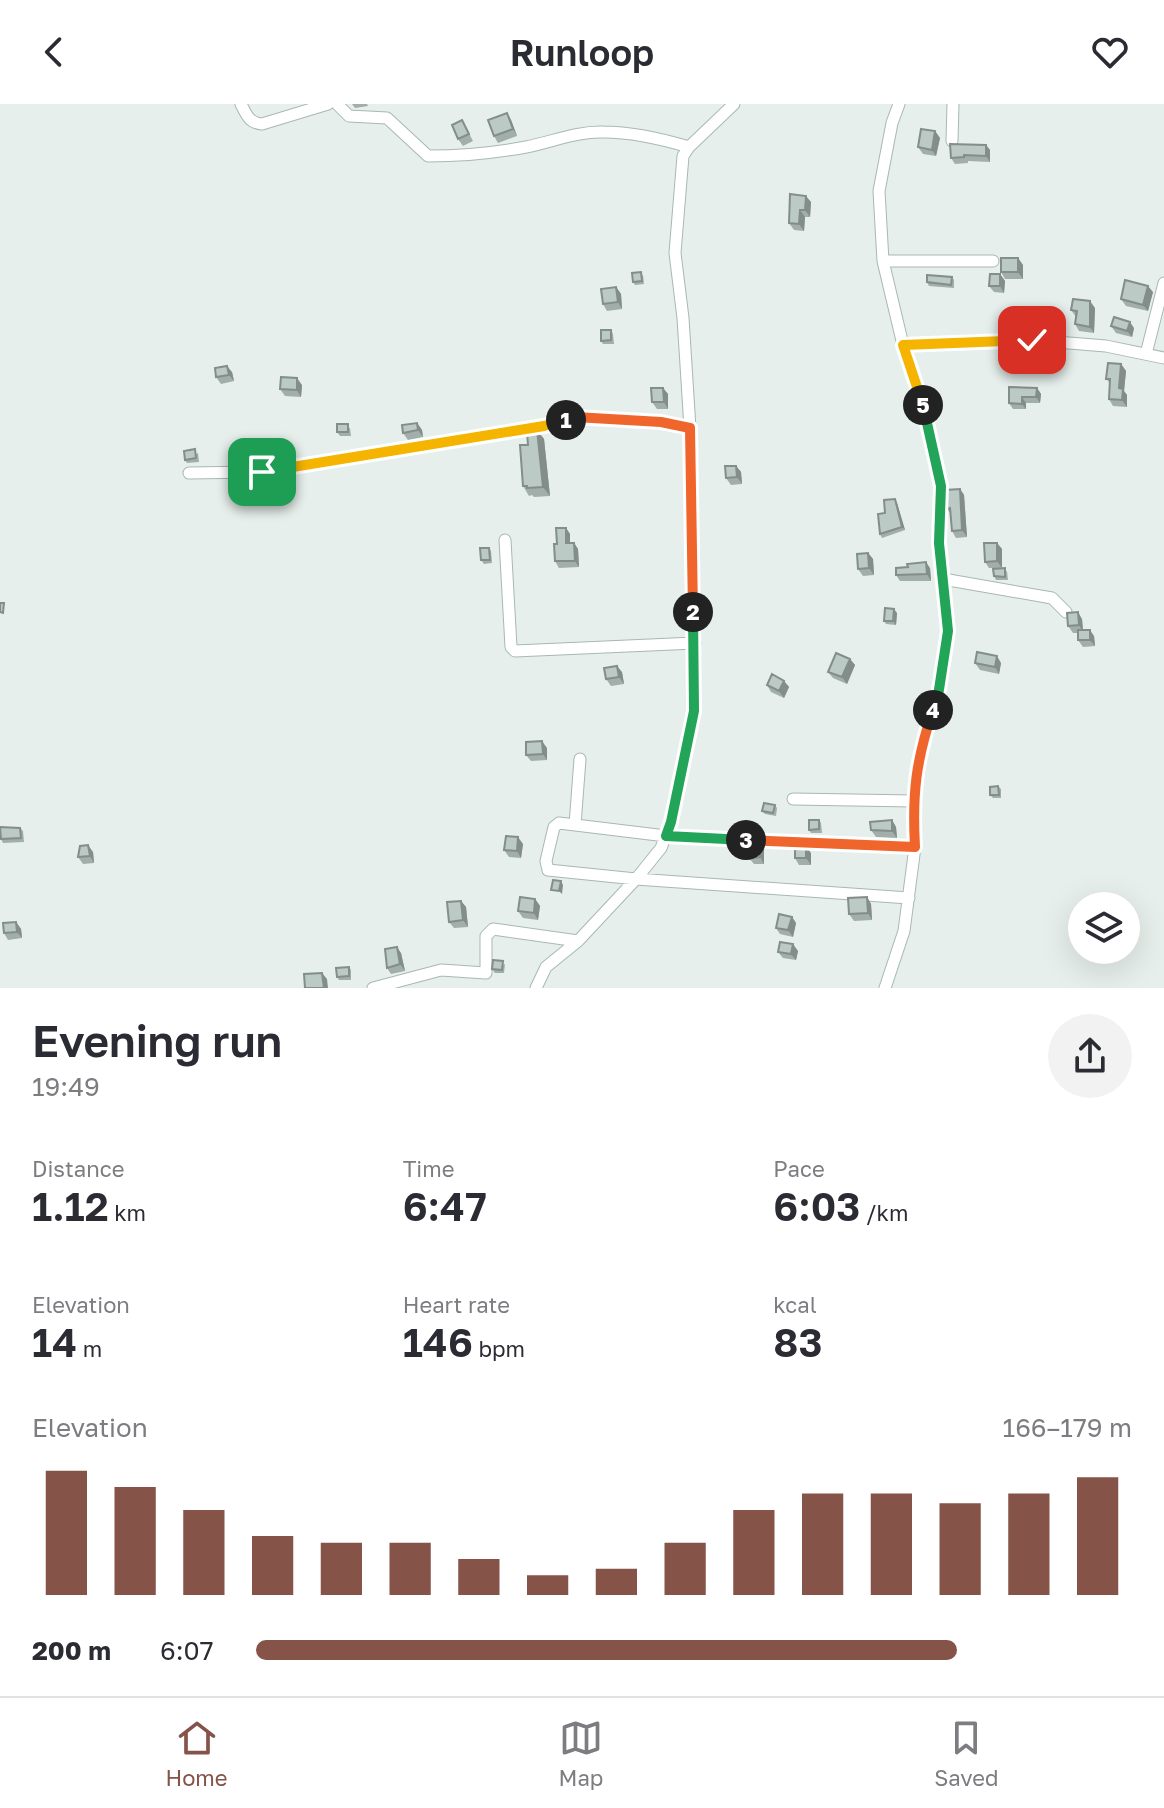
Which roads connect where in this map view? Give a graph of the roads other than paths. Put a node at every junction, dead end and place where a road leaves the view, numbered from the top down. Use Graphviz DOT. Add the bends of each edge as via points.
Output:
graph roads {
  1 [pos="241,104"];
  2 [pos="328,104"];
  3 [pos="337,104"];
  4 [pos="734,104"];
  5 [pos="899,104"];
  6 [pos="953,104"];
  7 [pos="952,141"];
  8 [pos="689,147"];
  9 [pos="883,261"];
  10 [pos="993,261"];
  11 [pos="1164,283"];
  12 [pos="903,345"];
  13 [pos="1146,354"];
  14 [pos="1164,358"];
  15 [pos="690,428"];
  16 [pos="189,473"];
  17 [pos="505,540"];
  18 [pos="943,579"];
  19 [pos="1066,612"];
  20 [pos="695,643"];
  21 [pos="580,759"];
  22 [pos="793,799"];
  23 [pos="913,801"];
  24 [pos="575,825"];
  25 [pos="666,836"];
  26 [pos="915,847"];
  27 [pos="636,879"];
  28 [pos="909,898"];
  29 [pos="578,941"];
  30 [pos="373,988"];
  31 [pos="536,988"];
  32 [pos="885,988"];
  1 -- 2 [label="street" via="254,124 262,124"];
  3 -- 8 [label="street" via="349,116 387,118 428,156 527,147 603,132"];
  4 -- 8 [label="street"];
  5 -- 9 [label="street" via="879,191"];
  6 -- 7 [label="street"];
  8 -- 15 [label="street" via="683,156 675,253"];
  9 -- 10 [label="street"];
  9 -- 12 [label="street"];
  11 -- 13 [label="street"];
  12 -- 13 [label="street" via="1032,340"];
  12 -- 18 [label="street" via="941,486"];
  13 -- 14 [label="street"];
  15 -- 16 [label="street" via="575,417 262,472"];
  15 -- 20 [label="street"];
  17 -- 20 [label="street" via="515,651"];
  18 -- 19 [label="street" via="1052,598"];
  18 -- 23 [label="street" via="948,631"];
  20 -- 25 [label="street" via="694,711"];
  21 -- 24 [label="street"];
  22 -- 23 [label="street"];
  23 -- 26 [label="street"];
  24 -- 25 [label="street"];
  24 -- 27 [label="street" via="554,827 548,870"];
  25 -- 26 [label="street"];
  25 -- 27 [label="street"];
  26 -- 28 [label="street"];
  27 -- 28 [label="street"];
  27 -- 29 [label="street"];
  28 -- 32 [label="street"];
  29 -- 30 [label="street" via="493,929 486,936 486,973 441,970"];
  29 -- 31 [label="street" via="546,967"];
}
